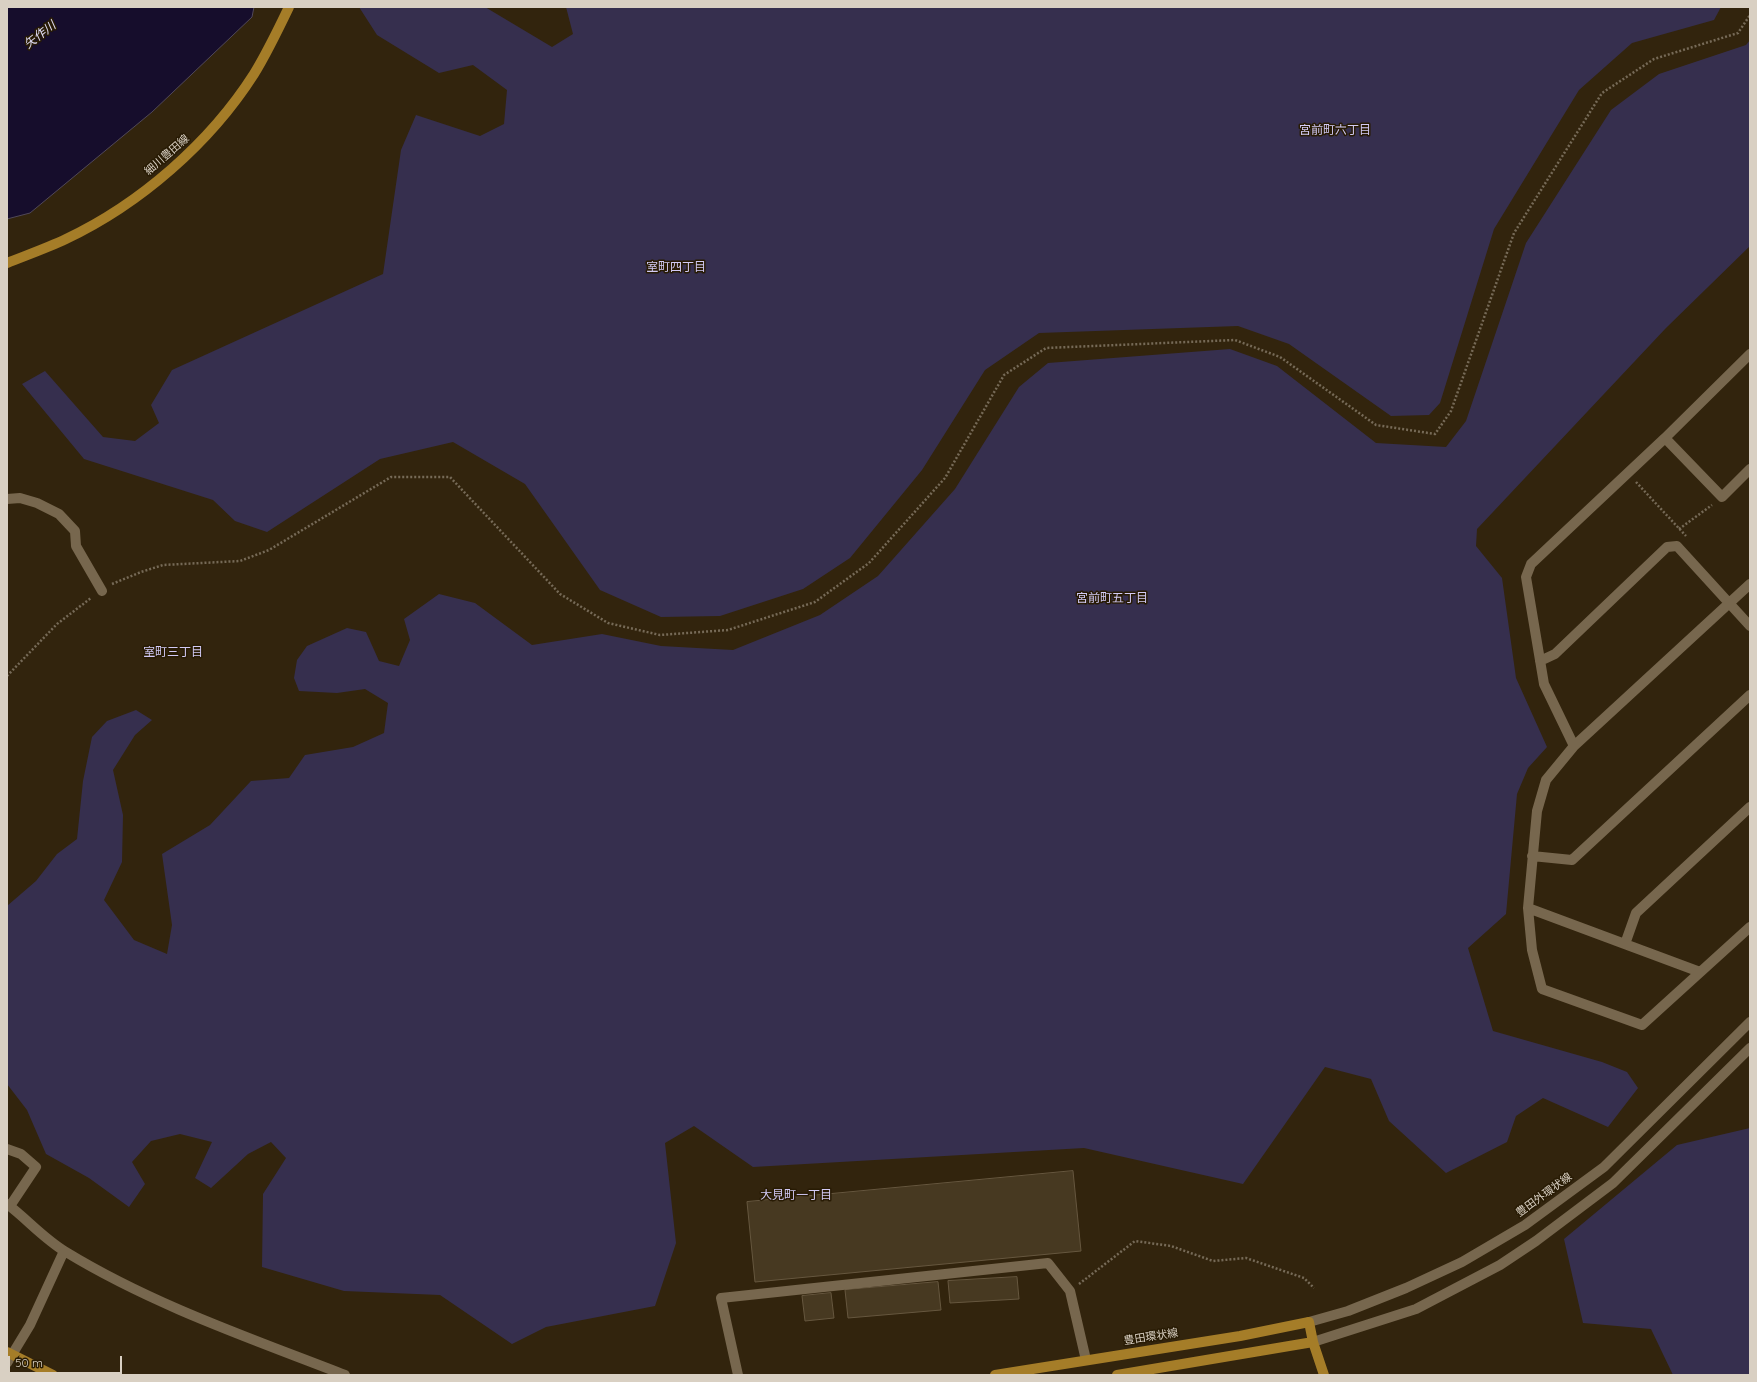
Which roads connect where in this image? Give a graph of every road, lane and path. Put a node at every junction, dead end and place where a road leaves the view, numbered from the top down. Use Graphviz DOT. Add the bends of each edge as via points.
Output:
graph roads {
  1 [pos="289,7"];
  2 [pos="1750,15"];
  3 [pos="7,263"];
  4 [pos="1750,354"];
  5 [pos="1665,438"];
  6 [pos="1750,469"];
  7 [pos="1722,497"];
  8 [pos="7,499"];
  9 [pos="1679,529"];
  10 [pos="1750,584"];
  11 [pos="102,591"];
  12 [pos="1730,603"];
  13 [pos="1750,626"];
  14 [pos="1540,661"];
  15 [pos="7,676"];
  16 [pos="1750,695"];
  17 [pos="1574,746"];
  18 [pos="1750,807"];
  19 [pos="1532,856"];
  20 [pos="1528,908"];
  21 [pos="1750,927"];
  22 [pos="1625,944"];
  23 [pos="1700,972"];
  24 [pos="1750,1022"];
  25 [pos="1750,1048"];
  26 [pos="7,1149"];
  27 [pos="8,1205"];
  28 [pos="64,1251"];
  29 [pos="1314,1288"];
  30 [pos="1070,1291"];
  31 [pos="1309,1322"];
  32 [pos="1313,1342"];
  33 [pos="10,1354"];
  34 [pos="1086,1360"];
  35 [pos="7,1363"];
  36 [pos="54,1375"];
  37 [pos="345,1375"];
  38 [pos="738,1375"];
  39 [pos="995,1375"];
  40 [pos="1117,1375"];
  41 [pos="1324,1375"];
  1 -- 3 [label="main road, 細川豊田線" via="268,50 233,103 204,138 172,169 101,220 66,239"];
  2 -- 11 [label="path" via="1738,33 1654,59 1602,93 1514,233 1451,411 1435,434 1376,425 1280,357 1235,340 1046,348 1004,376 945,478 869,563 816,602 728,630 660,635 608,623 560,594 450,477 391,477 268,550 240,561 163,565 114,583"];
  4 -- 5 [label="street"];
  5 -- 7 [label="street"];
  5 -- 14 [label="street" via="1531,564 1526,577"];
  6 -- 7 [label="street"];
  7 -- 9 [label="path"];
  8 -- 11 [label="street" via="20,498 59,514 75,531 76,546"];
  10 -- 12 [label="street"];
  11 -- 15 [label="path" via="57,624"];
  12 -- 13 [label="street"];
  12 -- 14 [label="street" via="1677,546 1666,547 1555,654"];
  12 -- 17 [label="street"];
  14 -- 17 [label="street" via="1544,684"];
  16 -- 19 [label="street" via="1572,860"];
  17 -- 19 [label="street" via="1546,780 1537,811"];
  18 -- 22 [label="street" via="1636,913"];
  19 -- 20 [label="street"];
  20 -- 22 [label="street"];
  20 -- 23 [label="street" via="1532,950 1542,989 1642,1026"];
  21 -- 23 [label="street"];
  22 -- 23 [label="street"];
  24 -- 31 [label="street, 豊田外環状線" via="1604,1167 1524,1225 1462,1262 1406,1288 1348,1311"];
  25 -- 32 [label="street" via="1613,1182 1536,1241 1500,1265 1416,1309"];
  26 -- 27 [label="street" via="20,1154 36,1167"];
  27 -- 28 [label="street"];
  28 -- 33 [label="street" via="30,1325"];
  28 -- 37 [label="street" via="131,1289"];
  29 -- 30 [label="path" via="1304,1278 1246,1258 1213,1262 1171,1246 1135,1241"];
  30 -- 34 [label="street"];
  30 -- 38 [label="street" via="1048,1263 721,1298"];
  31 -- 32 [label="main road"];
  31 -- 34 [label="main road, 豊田環状線" via="1240,1336"];
  32 -- 40 [label="main road"];
  32 -- 41 [label="main road"];
  33 -- 35 [label="street"];
  33 -- 36 [label="main road"];
  34 -- 39 [label="main road, 豊田環状線"];
}
